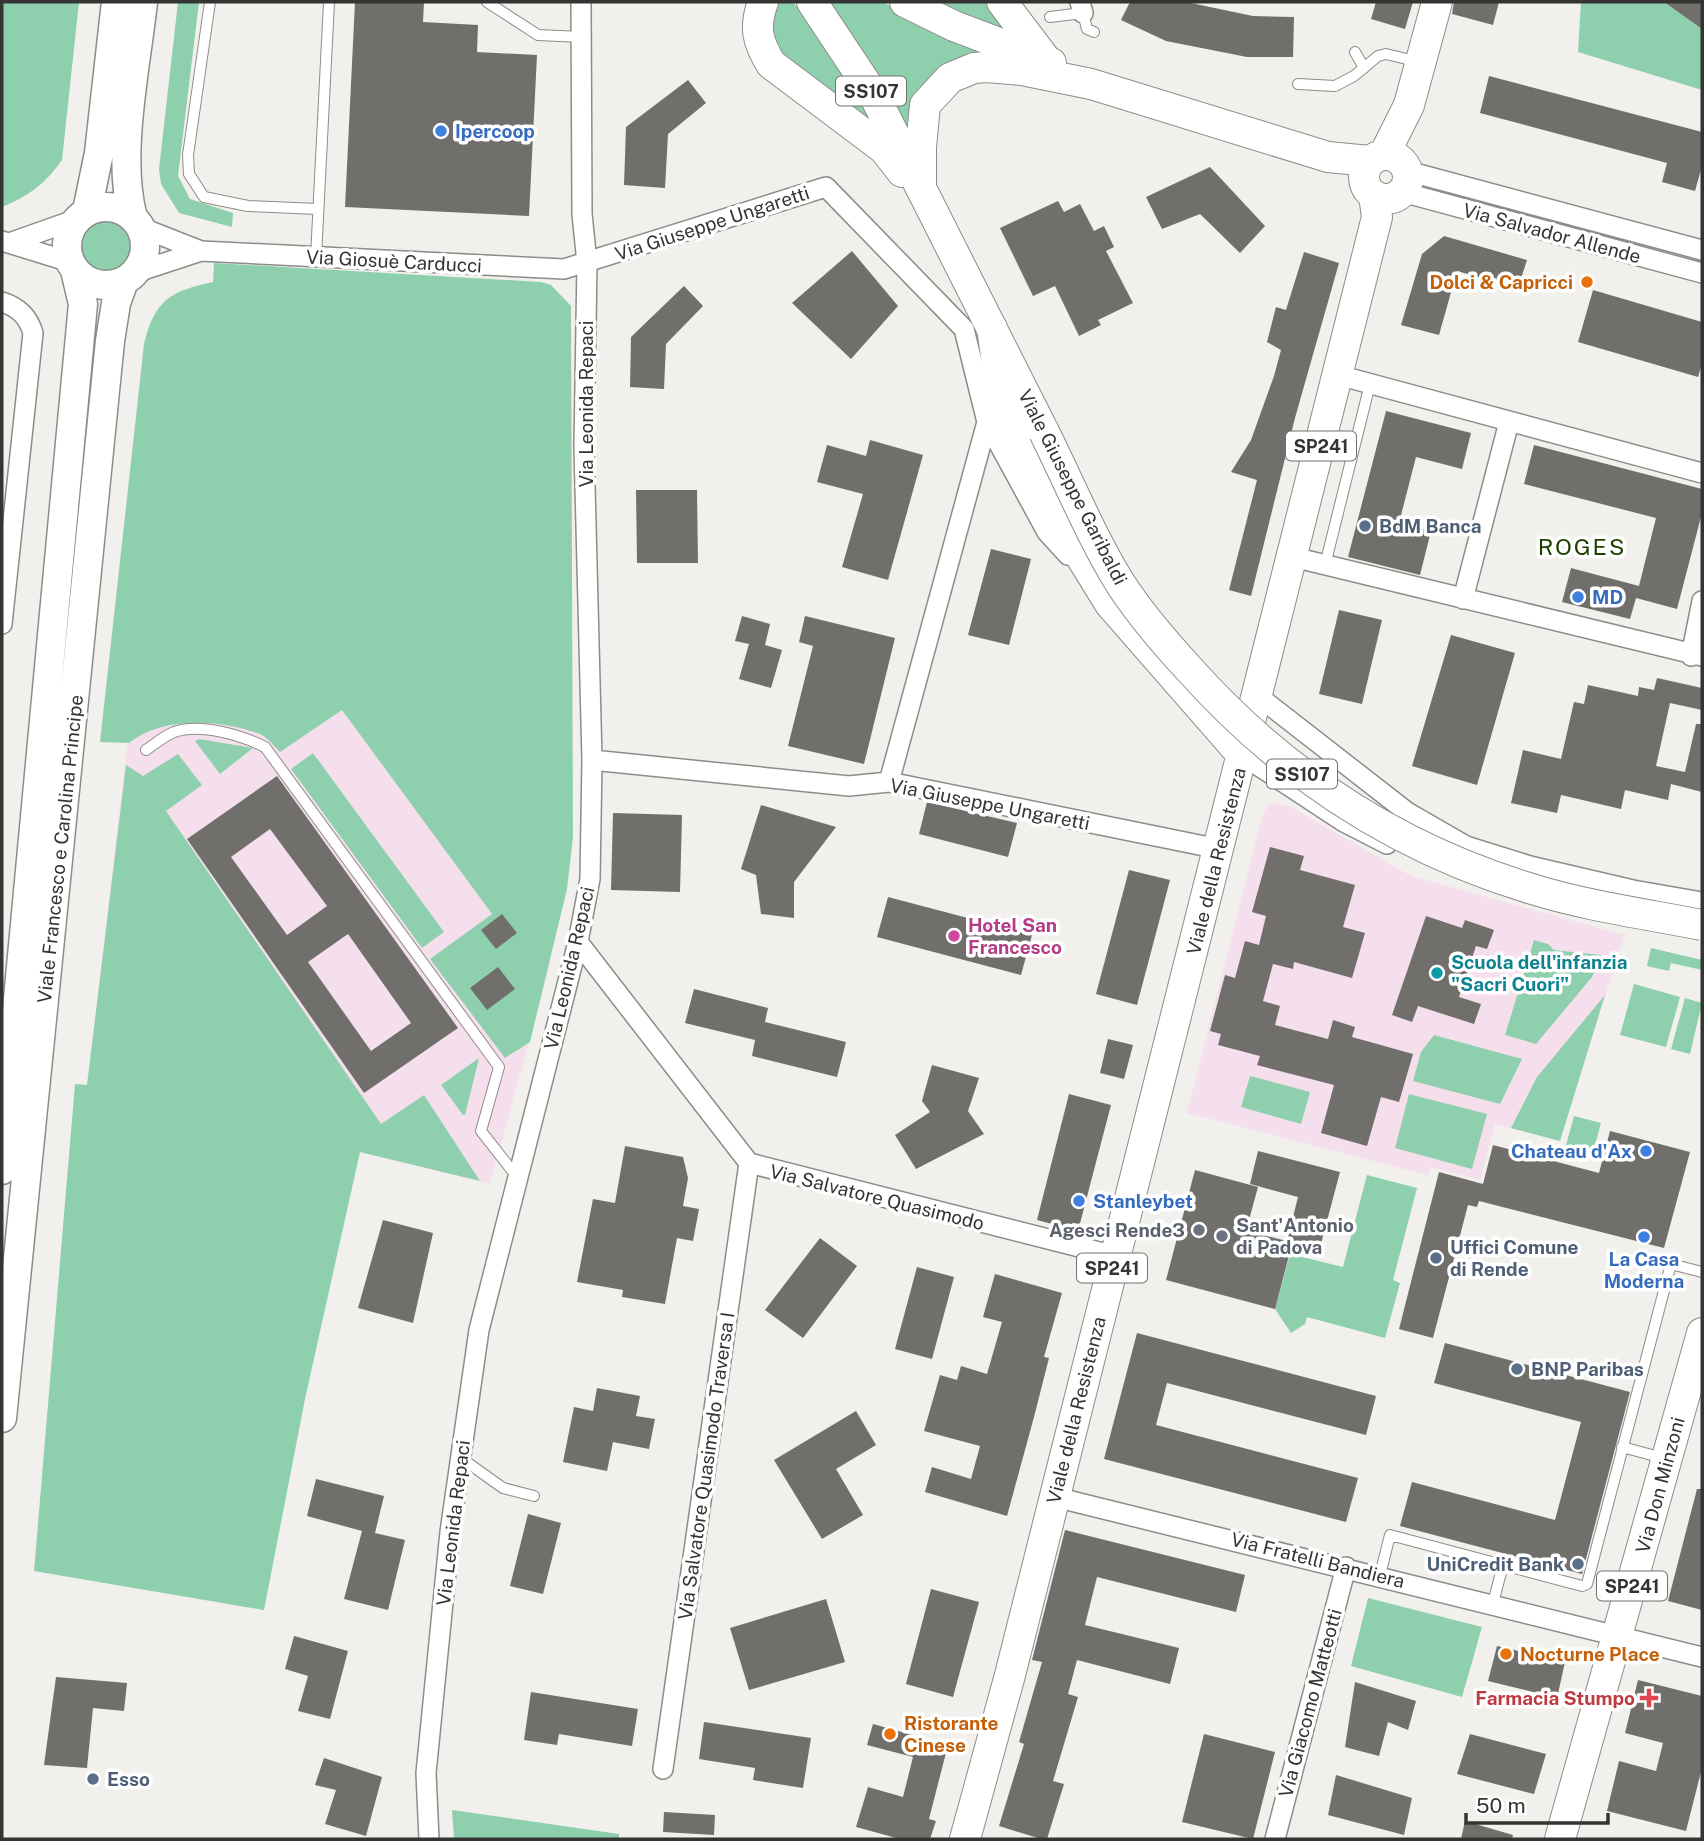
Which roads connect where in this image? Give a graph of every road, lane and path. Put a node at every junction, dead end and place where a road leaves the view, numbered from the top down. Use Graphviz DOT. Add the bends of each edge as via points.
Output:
graph roads {
  1 [pos="116,2"];
  2 [pos="143,2"];
  3 [pos="210,2"];
  4 [pos="328,2"];
  5 [pos="487,2"];
  6 [pos="581,2"];
  7 [pos="763,2"];
  8 [pos="812,2"];
  9 [pos="905,2"];
  10 [pos="1002,2"];
  11 [pos="1437,2"];
  12 [pos="1082,7"];
  13 [pos="1050,17"];
  14 [pos="1094,32"];
  15 [pos="581,37"];
  16 [pos="1355,52"];
  17 [pos="1046,60"];
  18 [pos="1421,62"];
  19 [pos="1364,68"];
  20 [pos="1298,83"];
  21 [pos="1091,84"];
  22 [pos="1384,176"];
  23 [pos="926,197"];
  24 [pos="318,209"];
  25 [pos="82,215"];
  26 [pos="137,222"];
  27 [pos="7,242"];
  28 [pos="1702,250"];
  29 [pos="201,251"];
  30 [pos="316,257"];
  31 [pos="587,263"];
  32 [pos="72,266"];
  33 [pos="1702,273"];
  34 [pos="129,277"];
  35 [pos="2,302"];
  36 [pos="992,328"];
  37 [pos="1338,375"];
  38 [pos="1370,384"];
  39 [pos="987,422"];
  40 [pos="1509,422"];
  41 [pos="1702,473"];
  42 [pos="1293,557"];
  43 [pos="1325,565"];
  44 [pos="1463,599"];
  45 [pos="1702,601"];
  46 [pos="1110,604"];
  47 [pos="2,624"];
  48 [pos="1697,656"];
  49 [pos="1258,696"];
  50 [pos="146,750"];
  51 [pos="1242,755"];
  52 [pos="592,760"];
  53 [pos="889,782"];
  54 [pos="1219,849"];
  55 [pos="1702,901"];
  56 [pos="1702,925"];
  57 [pos="1702,937"];
  58 [pos="578,942"];
  59 [pos="749,1163"];
  60 [pos="2,1170"];
  61 [pos="517,1178"];
  62 [pos="1115,1256"];
  63 [pos="1702,1272"];
  64 [pos="1702,1333"];
  65 [pos="2,1418"];
  66 [pos="1622,1447"];
  67 [pos="461,1458"];
  68 [pos="1667,1459"];
  69 [pos="534,1496"];
  70 [pos="1055,1497"];
  71 [pos="1503,1565"];
  72 [pos="1346,1567"];
  73 [pos="1380,1575"];
  74 [pos="1493,1603"];
  75 [pos="1618,1635"];
  76 [pos="1702,1657"];
  77 [pos="663,1769"];
  78 [pos="429,1839"];
  79 [pos="965,1839"];
  80 [pos="1275,1839"];
  81 [pos="1560,1839"];
  1 -- 25 [label="street, Viale Francesco e Carolina Principe" via="99,153"];
  2 -- 26 [label="street, Viale Francesco e Carolina Principe" via="125,189"];
  3 -- 24 [label="lane" via="189,174 204,197"];
  4 -- 24 [label="lane"];
  5 -- 15 [label="lane" via="538,35"];
  6 -- 15 [label="street, Via Leonida Repaci"];
  7 -- 23 [label="main road" via="756,25 758,43 771,64 884,149"];
  8 -- 23 [label="main road, Viale Giuseppe Garibaldi / SS107" via="875,97"];
  9 -- 17 [label="main road" via="954,26"];
  10 -- 17 [label="main road"];
  11 -- 18 [label="main road, SP241"];
  12 -- 13 [label="lane"];
  12 -- 14 [label="lane" via="1087,29"];
  15 -- 31 [label="street, Via Leonida Repaci" via="582,214"];
  16 -- 19 [label="lane"];
  17 -- 21 [label="main road"];
  18 -- 19 [label="lane" via="1386,54"];
  18 -- 22 [label="main road, SP241"];
  19 -- 20 [label="lane" via="1335,86"];
  21 -- 22 [label="main road"];
  21 -- 23 [label="main road" via="987,67 950,78 925,105 921,147"];
  22 -- 28 [label="street, Via Salvador Allende"];
  22 -- 33 [label="street, Via Salvador Allende"];
  22 -- 37 [label="main road, SP241"];
  23 -- 36 [label="main road, Viale Giuseppe Garibaldi / SS107"];
  24 -- 30 [label="lane"];
  25 -- 26 [label="street" via="111,207"];
  25 -- 27 [label="street"];
  25 -- 32 [label="street, Viale Francesco e Carolina Principe" via="67,243"];
  26 -- 29 [label="street, Via Giosuè Carducci"];
  26 -- 34 [label="street, Viale Francesco e Carolina Principe" via="145,249"];
  27 -- 32 [label="street"];
  29 -- 30 [label="street, Via Giosuè Carducci"];
  29 -- 34 [label="street, Via Giosuè Carducci"];
  30 -- 31 [label="street, Via Giosuè Carducci" via="564,269"];
  31 -- 39 [label="street, Via Giuseppe Ungaretti" via="826,187 964,329"];
  31 -- 52 [label="street, Via Leonida Repaci" via="584,447"];
  32 -- 34 [label="street" via="97,284"];
  32 -- 60 [label="street, Viale Francesco e Carolina Principe" via="83,304"];
  34 -- 65 [label="street, Viale Francesco e Carolina Principe" via="116,303 110,341"];
  35 -- 47 [label="street" via="24,315 33,333"];
  36 -- 46 [label="main road" via="1003,404 1054,513"];
  36 -- 56 [label="main road, Viale Giuseppe Garibaldi / SS107, bridge" via="1121,584 1226,710 1281,758 1352,810 1444,857 1532,889"];
  37 -- 38 [label="street"];
  37 -- 42 [label="main road, SP241"];
  38 -- 40 [label="street"];
  38 -- 43 [label="lane"];
  39 -- 46 [label="street, Via Giuseppe Ungaretti" via="1047,532"];
  39 -- 53 [label="street"];
  40 -- 41 [label="street"];
  40 -- 44 [label="street"];
  42 -- 43 [label="street"];
  42 -- 49 [label="main road, SP241"];
  43 -- 44 [label="street"];
  44 -- 48 [label="street"];
  45 -- 48 [label="street"];
  46 -- 51 [label="main road"];
  49 -- 51 [label="main road, Viale della Resistenza / SP241"];
  49 -- 55 [label="street" via="1407,812 1466,846 1633,890"];
  50 -- 61 [label="lane" via="185,730 228,734 265,747 499,1067 481,1131"];
  51 -- 54 [label="main road, Viale della Resistenza / SP241"];
  51 -- 57 [label="street" via="1344,822 1421,860 1522,897"];
  52 -- 53 [label="street, Via Giuseppe Ungaretti" via="849,786"];
  52 -- 58 [label="street, Via Leonida Repaci" via="590,878"];
  53 -- 54 [label="street, Via Giuseppe Ungaretti"];
  54 -- 62 [label="main road, Viale della Resistenza / SP241"];
  58 -- 59 [label="street, Via Salvatore Quasimodo"];
  58 -- 61 [label="street, Via Leonida Repaci"];
  59 -- 62 [label="street, Via Salvatore Quasimodo"];
  59 -- 77 [label="street, Via Salvatore Quasimodo Traversa I"];
  61 -- 67 [label="street, Via Leonida Repaci" via="479,1330"];
  62 -- 70 [label="main road, Viale della Resistenza / SP241"];
  63 -- 66 [label="lane" via="1671,1264"];
  64 -- 68 [label="main road, Via Don Minzoni / SP241"];
  66 -- 68 [label="lane"];
  66 -- 71 [label="lane" via="1587,1584"];
  67 -- 69 [label="lane" via="503,1488"];
  67 -- 78 [label="street, Via Leonida Repaci" via="426,1773"];
  68 -- 75 [label="main road, Via Don Minzoni / SP241"];
  70 -- 72 [label="street, Via Fratelli Bandiera"];
  70 -- 79 [label="main road, Viale della Resistenza / SP241"];
  71 -- 73 [label="lane" via="1390,1535"];
  71 -- 74 [label="lane"];
  72 -- 73 [label="street, Via Fratelli Bandiera"];
  72 -- 80 [label="street, Via Giacomo Matteotti"];
  73 -- 74 [label="street, Via Fratelli Bandiera"];
  74 -- 75 [label="street, Via Fratelli Bandiera"];
  75 -- 76 [label="street, Via Fratelli Bandiera"];
  75 -- 81 [label="main road, Via Don Minzoni / SP241"];
}
